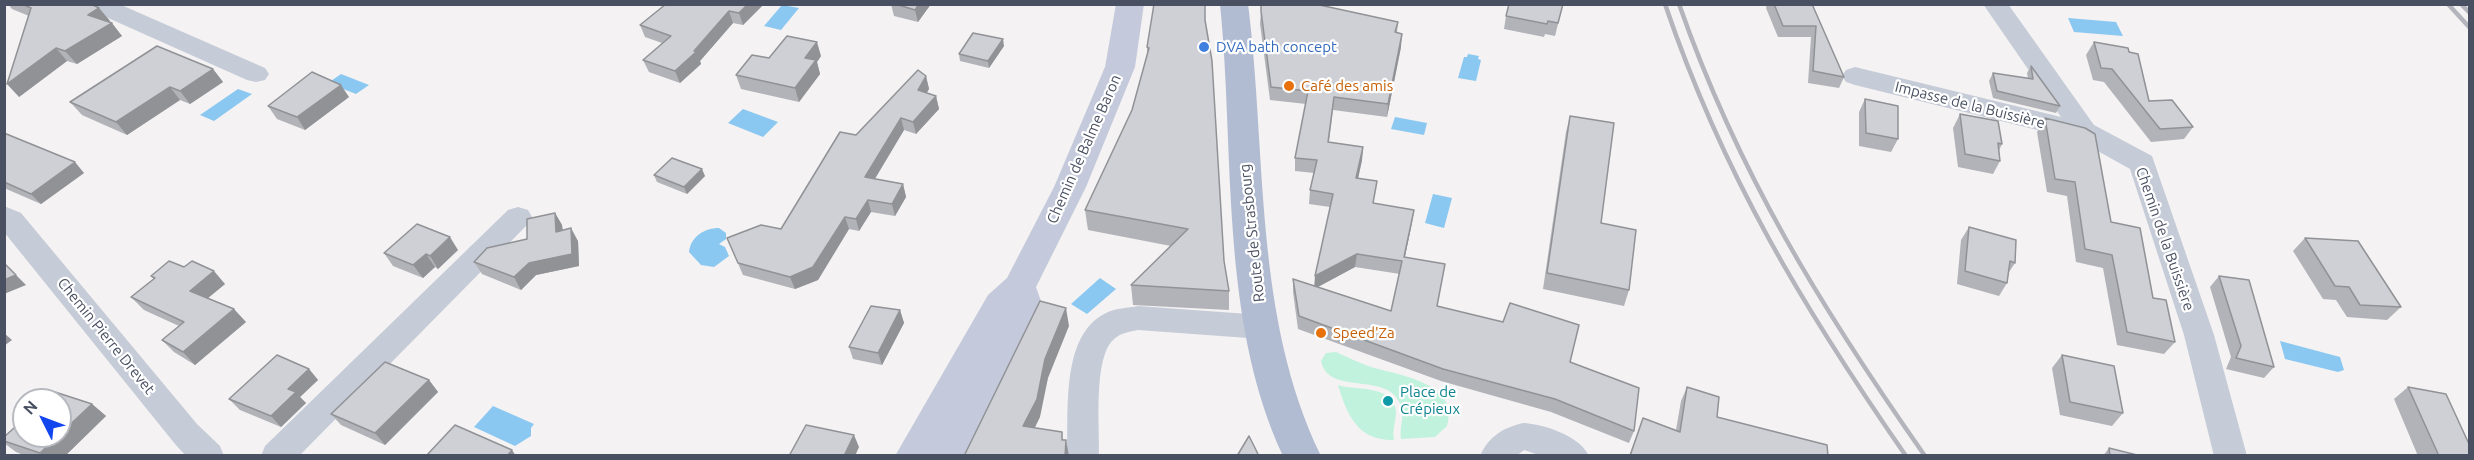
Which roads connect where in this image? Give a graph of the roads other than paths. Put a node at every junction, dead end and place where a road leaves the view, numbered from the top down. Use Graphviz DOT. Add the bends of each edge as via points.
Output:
graph roads {
  1 [pos="97,4"];
  2 [pos="1130,4"];
  3 [pos="1234,4"];
  4 [pos="1995,4"];
  5 [pos="131,10"];
  6 [pos="256,74"];
  7 [pos="1855,76"];
  8 [pos="2085,132"];
  9 [pos="4,216"];
  10 [pos="518,217"];
  11 [pos="1019,287"];
  12 [pos="1262,327"];
  13 [pos="207,456"];
  14 [pos="277,456"];
  15 [pos="914,456"];
  16 [pos="952,456"];
  17 [pos="1083,456"];
  18 [pos="1302,456"];
  19 [pos="1496,456"];
  20 [pos="1573,456"];
  21 [pos="2231,456"];
  1 -- 5 [label="street"];
  2 -- 11 [label="street, Chemin de Balme Baron" via="1120,67 1070,187"];
  3 -- 12 [label="main road, Route de Strasbourg" via="1247,196"];
  4 -- 8 [label="street, Chemin de la Buissière"];
  5 -- 6 [label="street"];
  7 -- 8 [label="street, Impasse de la Buissière"];
  8 -- 21 [label="street, Chemin de la Buissière" via="2142,163 2199,335"];
  9 -- 13 [label="street, Chemin Pierre Drevet"];
  10 -- 14 [label="street"];
  11 -- 15 [label="street, Chemin de Balme Baron" via="1000,305"];
  11 -- 16 [label="street" via="1026,307 992,383"];
  12 -- 17 [label="street" via="1138,318 1120,318 1107,325 1088,358"];
  12 -- 18 [label="main road, Route de Strasbourg" via="1279,407"];
  19 -- 20 [label="street" via="1517,436 1534,436"];
}
